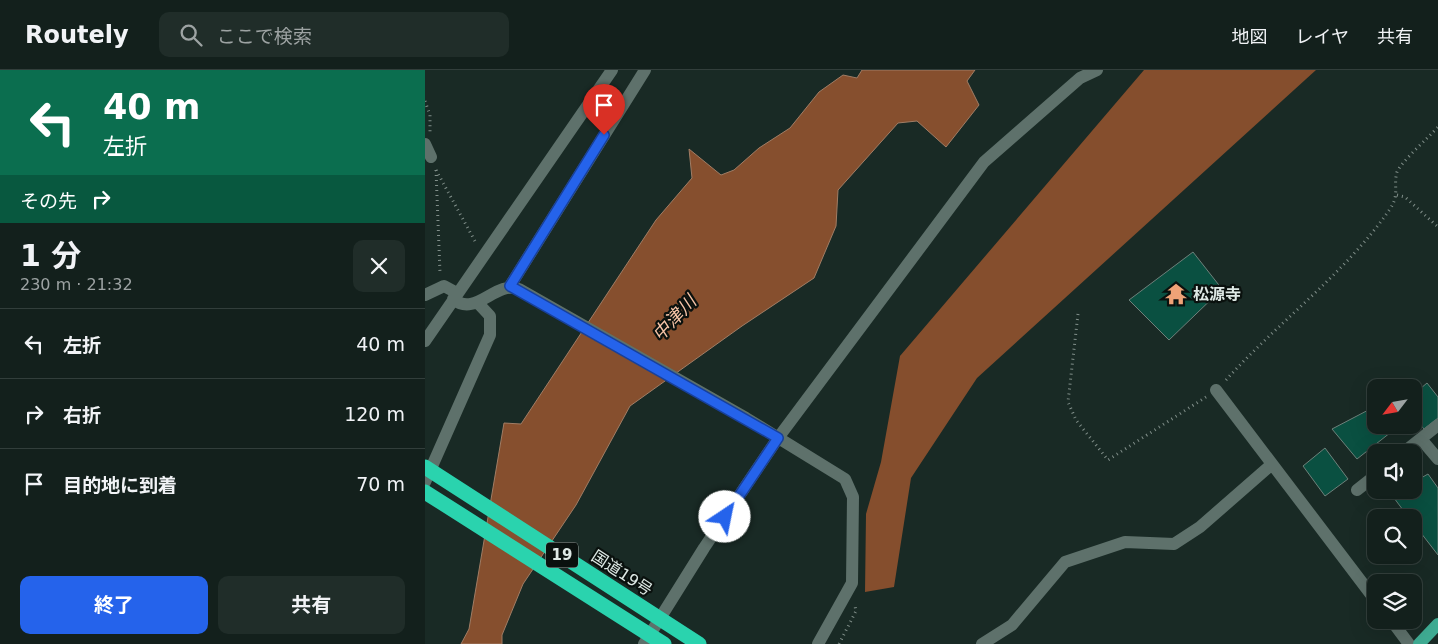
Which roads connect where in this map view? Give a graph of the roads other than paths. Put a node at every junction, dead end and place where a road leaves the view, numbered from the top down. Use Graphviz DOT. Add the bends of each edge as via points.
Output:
graph roads {
  1 [pos="612,70"];
  2 [pos="645,70"];
  3 [pos="1097,70"];
  4 [pos="425,144"];
  5 [pos="433,163"];
  6 [pos="515,287"];
  7 [pos="425,295"];
  8 [pos="455,296"];
  9 [pos="477,302"];
  10 [pos="425,341"];
  11 [pos="1216,390"];
  12 [pos="1438,425"];
  13 [pos="778,438"];
  14 [pos="1421,439"];
  15 [pos="1414,444"];
  16 [pos="1438,459"];
  17 [pos="1271,465"];
  18 [pos="425,467"];
  19 [pos="425,482"];
  20 [pos="1367,482"];
  21 [pos="1357,490"];
  22 [pos="425,492"];
  23 [pos="1367,589"];
  24 [pos="1438,624"];
  25 [pos="1398,629"];
  26 [pos="644,644"];
  27 [pos="664,644"];
  28 [pos="699,644"];
  29 [pos="818,644"];
  30 [pos="982,644"];
  31 [pos="1409,644"];
  32 [pos="1419,644"];
  1 -- 8 [label="street"];
  2 -- 6 [label="street"];
  3 -- 13 [label="street" via="1080,78 984,162"];
  4 -- 5 [label="street"];
  6 -- 9 [label="street" via="495,290 488,298"];
  6 -- 13 [label="street"];
  7 -- 8 [label="street" via="441,286 449,287"];
  8 -- 9 [label="street" via="459,304"];
  8 -- 10 [label="street"];
  9 -- 19 [label="street" via="490,316 490,335"];
  11 -- 17 [label="street"];
  12 -- 14 [label="street"];
  13 -- 26 [label="street" via="703,548"];
  13 -- 29 [label="street" via="845,479 853,497 852,583"];
  14 -- 15 [label="street"];
  14 -- 16 [label="street"];
  17 -- 23 [label="street"];
  17 -- 30 [label="street" via="1200,527 1174,544 1125,542 1065,562 1012,625"];
  18 -- 28 [label="highway, 国道19号 / 19"];
  20 -- 21 [label="street"];
  22 -- 27 [label="highway, 19"];
  24 -- 32 [label="main road"];
  25 -- 31 [label="street"];
}
